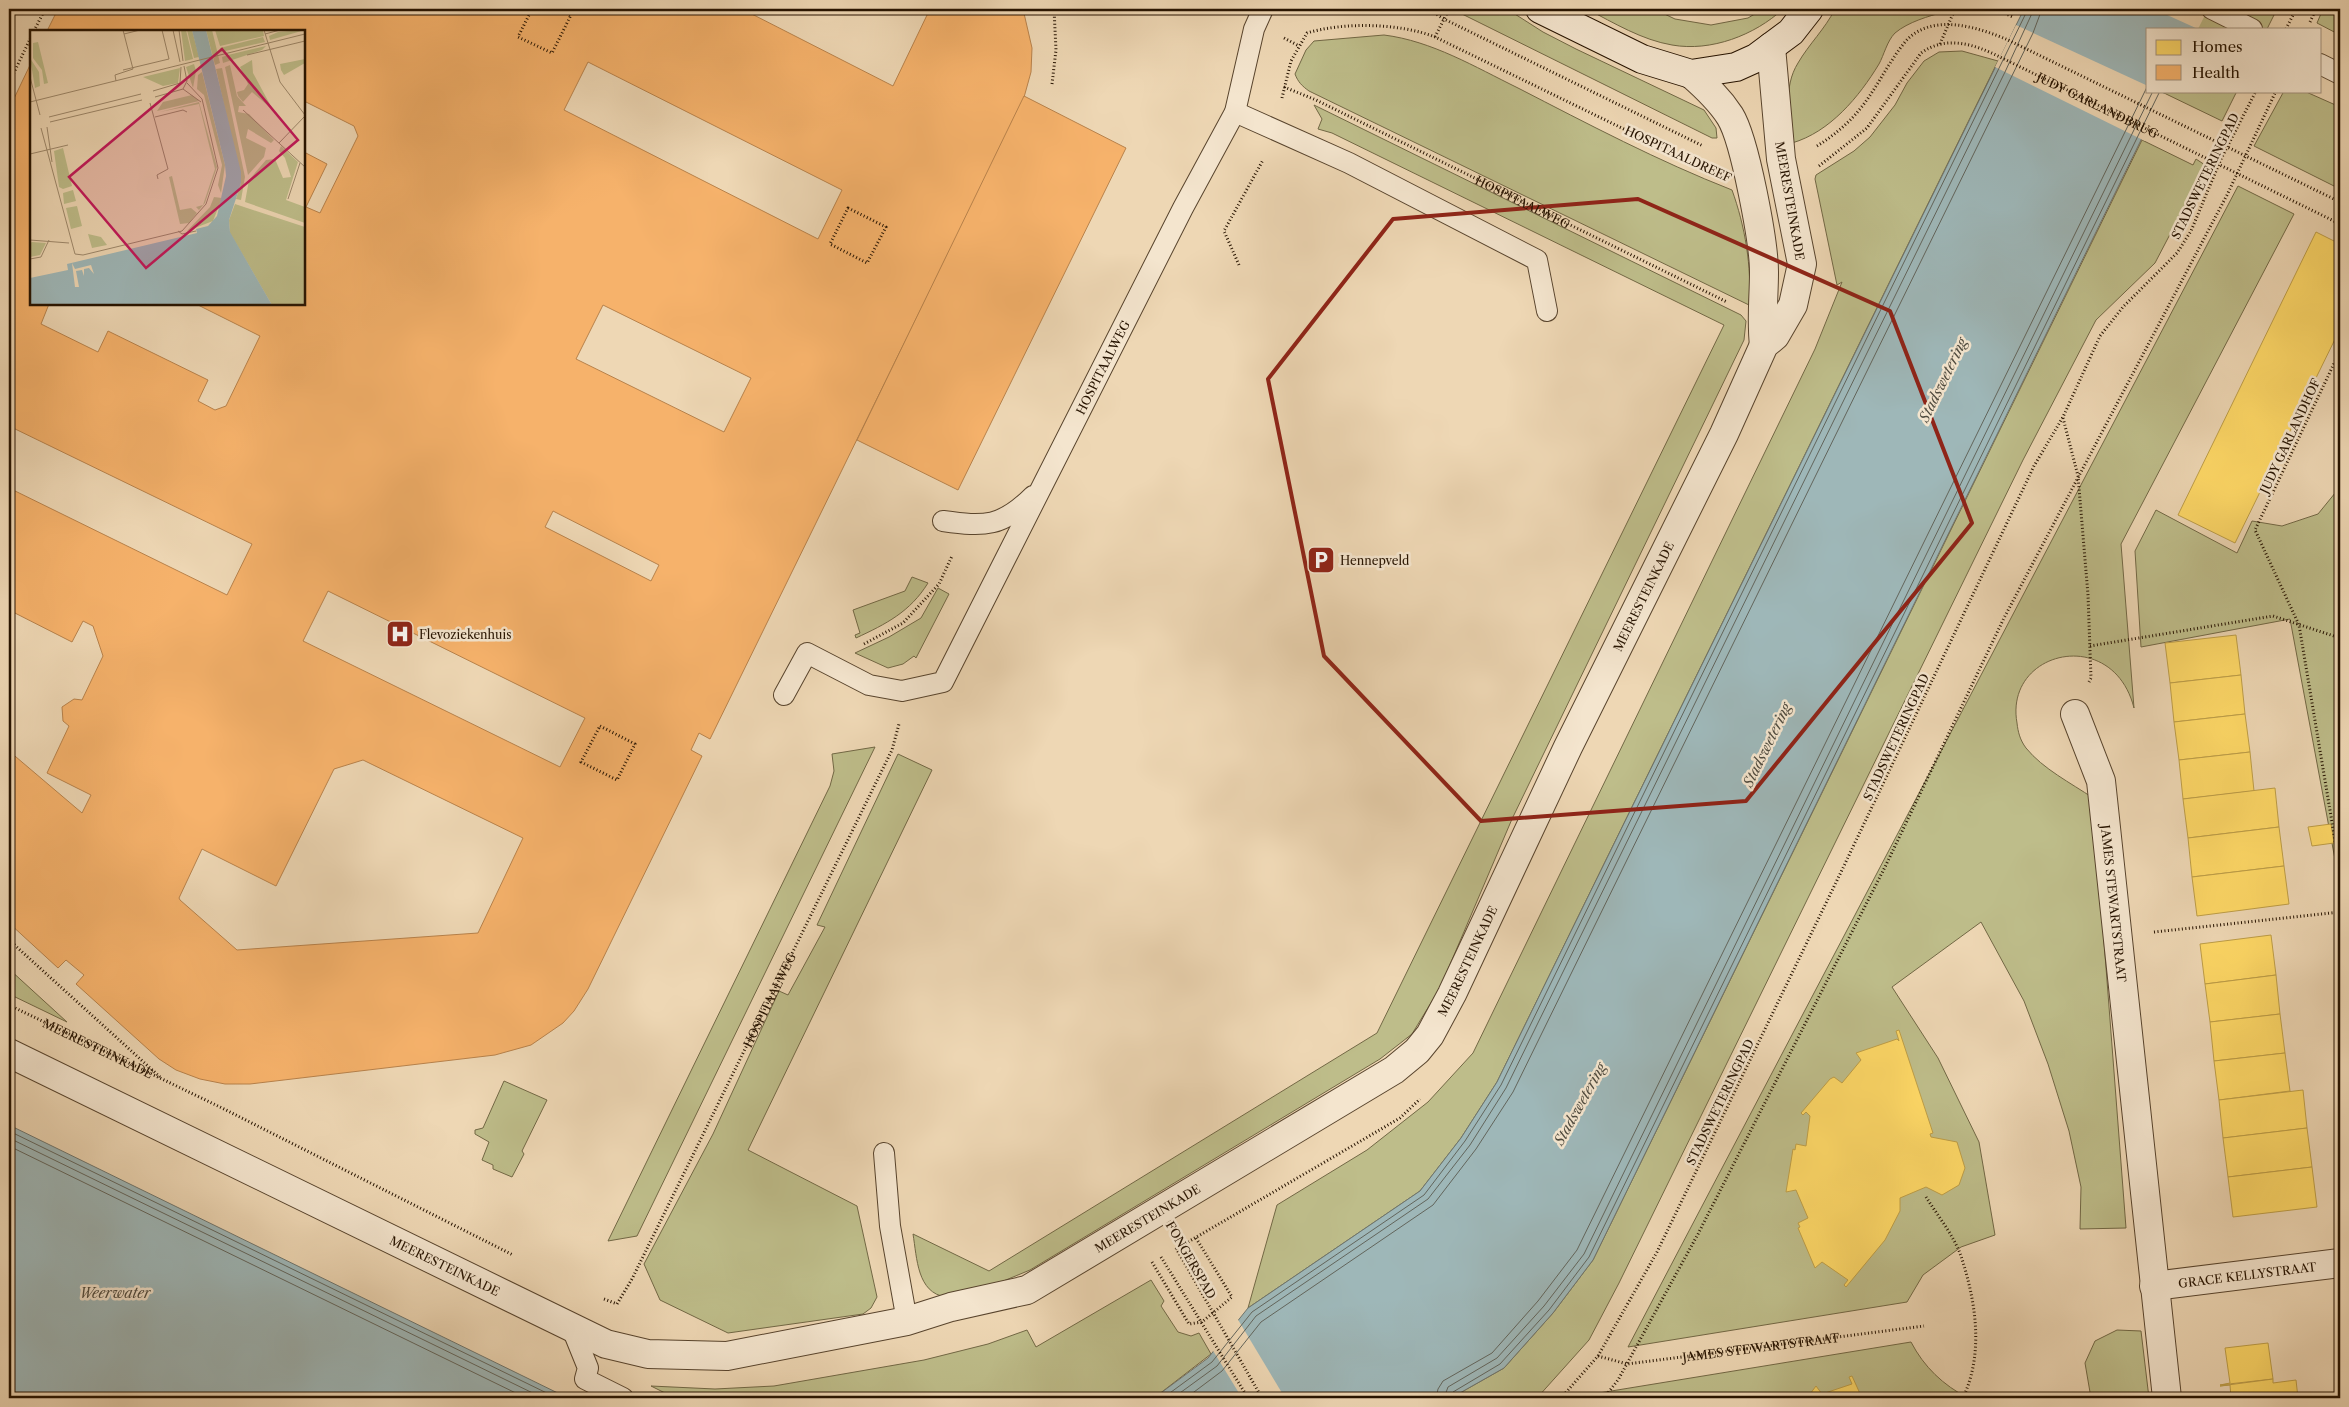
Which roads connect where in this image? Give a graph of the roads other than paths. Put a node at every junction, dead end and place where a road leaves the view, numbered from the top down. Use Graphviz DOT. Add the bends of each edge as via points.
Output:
graph roads {
  1 [pos="1263,9"];
  2 [pos="1540,9"];
  3 [pos="1809,9"];
  4 [pos="2212,9"];
  5 [pos="2250,28"];
  6 [pos="1771,47"];
  7 [pos="2322,65"];
  8 [pos="1691,74"];
  9 [pos="2340,74"];
  10 [pos="1235,112"];
  11 [pos="1547,311"];
  12 [pos="1763,332"];
  13 [pos="1046,483"];
  14 [pos="943,521"];
  15 [pos="784,695"];
  16 [pos="2075,714"];
  17 [pos="9,1052"];
  18 [pos="884,1153"];
  19 [pos="2340,1263"];
  20 [pos="2154,1286"];
  21 [pos="907,1321"];
  22 [pos="571,1326"];
  23 [pos="623,1398"];
  24 [pos="2167,1398"];
  1 -- 10 [label="lane, HOSPITAALWEG" via="1254,29"];
  2 -- 8 [label="street" via="1642,59"];
  3 -- 6 [label="street" via="1791,32"];
  4 -- 5 [label="lane"];
  6 -- 8 [label="street" via="1736,67"];
  6 -- 12 [label="street, MEERESTEINKADE" via="1786,184 1802,264 1793,305 1775,336"];
  7 -- 9 [label="lane"];
  8 -- 12 [label="street, MEERESTEINKADE" via="1714,94 1731,117 1744,158 1764,270"];
  10 -- 11 [label="lane" via="1349,163 1537,260"];
  10 -- 13 [label="lane, HOSPITAALWEG" via="1183,208"];
  12 -- 21 [label="street, MEERESTEINKADE" via="1724,434 1568,747 1430,1035 1394,1070 1027,1290 951,1307"];
  13 -- 14 [label="lane" via="1016,513 998,523"];
  13 -- 15 [label="lane, HOSPITAALWEG" via="943,682 902,691 869,685 807,653"];
  16 -- 20 [label="street, JAMES STEWARTSTRAAT" via="2101,781"];
  17 -- 22 [label="street, MEERESTEINKADE"];
  18 -- 21 [label="lane" via="890,1226"];
  19 -- 20 [label="street, GRACE KELLYSTRAAT"];
  20 -- 24 [label="street, JAMES STEWARTSTRAAT"];
  21 -- 22 [label="street, MEERESTEINKADE" via="727,1356 648,1354 606,1344"];
  22 -- 23 [label="lane" via="588,1368 584,1379"];
}
